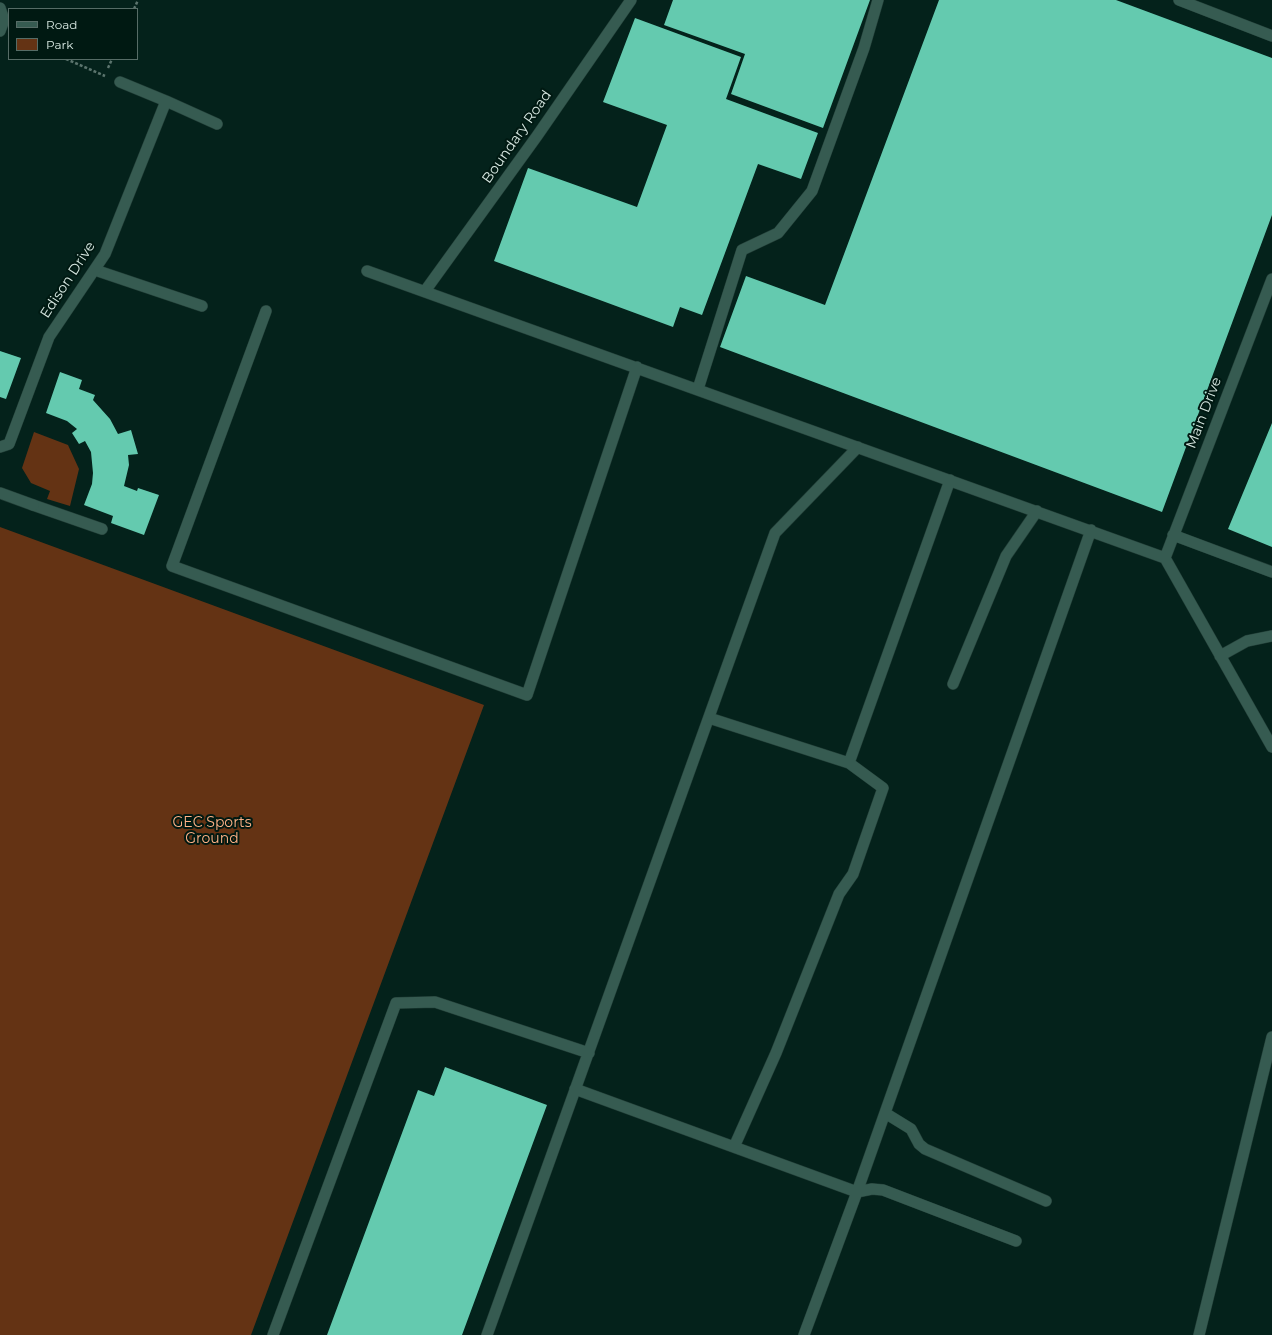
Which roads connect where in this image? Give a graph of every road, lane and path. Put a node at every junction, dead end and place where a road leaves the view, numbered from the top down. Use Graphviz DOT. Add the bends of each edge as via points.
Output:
graph roads {
  1 [pos="631,0"];
  2 [pos="878,0"];
  3 [pos="1179,0"];
  4 [pos="0,8"];
  5 [pos="0,31"];
  6 [pos="1272,36"];
  7 [pos="68,60"];
  8 [pos="120,82"];
  9 [pos="166,101"];
  10 [pos="218,124"];
  11 [pos="94,270"];
  12 [pos="368,271"];
  13 [pos="1272,279"];
  14 [pos="425,291"];
  15 [pos="202,306"];
  16 [pos="266,311"];
  17 [pos="637,367"];
  18 [pos="698,389"];
  19 [pos="0,447"];
  20 [pos="858,447"];
  21 [pos="950,480"];
  22 [pos="0,493"];
  23 [pos="1037,511"];
  24 [pos="102,529"];
  25 [pos="1090,530"];
  26 [pos="1174,535"];
  27 [pos="1165,558"];
  28 [pos="1272,572"];
  29 [pos="1272,636"];
  30 [pos="1220,656"];
  31 [pos="953,684"];
  32 [pos="709,718"];
  33 [pos="1272,747"];
  34 [pos="848,763"];
  35 [pos="1272,1037"];
  36 [pos="589,1053"];
  37 [pos="575,1089"];
  38 [pos="885,1113"];
  39 [pos="734,1146"];
  40 [pos="857,1192"];
  41 [pos="1046,1201"];
  42 [pos="1016,1241"];
  43 [pos="273,1335"];
  44 [pos="487,1335"];
  45 [pos="804,1335"];
  46 [pos="1199,1335"];
  1 -- 14 [label="street, Boundary Road"];
  2 -- 18 [label="street" via="864,48 812,191 778,233 742,250"];
  3 -- 6 [label="street"];
  4 -- 5 [label="street" via="4,20"];
  7 -- 8 [label="path"];
  8 -- 9 [label="street"];
  9 -- 10 [label="street"];
  9 -- 11 [label="street, Edison Drive" via="105,254"];
  11 -- 15 [label="street"];
  11 -- 19 [label="street, Edison Drive" via="49,336 9,444"];
  12 -- 14 [label="street"];
  13 -- 26 [label="street, Main Drive"];
  14 -- 17 [label="street"];
  16 -- 17 [label="street" via="172,566 528,695"];
  17 -- 18 [label="street"];
  18 -- 20 [label="street"];
  20 -- 21 [label="street"];
  20 -- 32 [label="street" via="775,533"];
  21 -- 23 [label="street"];
  21 -- 34 [label="street"];
  22 -- 24 [label="street"];
  23 -- 25 [label="street"];
  23 -- 31 [label="street" via="1006,556"];
  25 -- 27 [label="street"];
  25 -- 38 [label="street"];
  26 -- 27 [label="street, Main Drive"];
  26 -- 28 [label="street"];
  27 -- 30 [label="street"];
  29 -- 30 [label="street" via="1247,641"];
  30 -- 33 [label="street"];
  32 -- 34 [label="street"];
  32 -- 36 [label="street"];
  34 -- 39 [label="street" via="883,788 853,874 839,894 776,1053"];
  35 -- 46 [label="street"];
  36 -- 37 [label="street"];
  36 -- 43 [label="street" via="435,1002 396,1003"];
  37 -- 39 [label="street"];
  37 -- 44 [label="street"];
  38 -- 40 [label="street"];
  38 -- 41 [label="street" via="911,1129 919,1144 925,1149"];
  39 -- 40 [label="street"];
  40 -- 42 [label="street" via="872,1188 883,1190"];
  40 -- 45 [label="street"];
}
